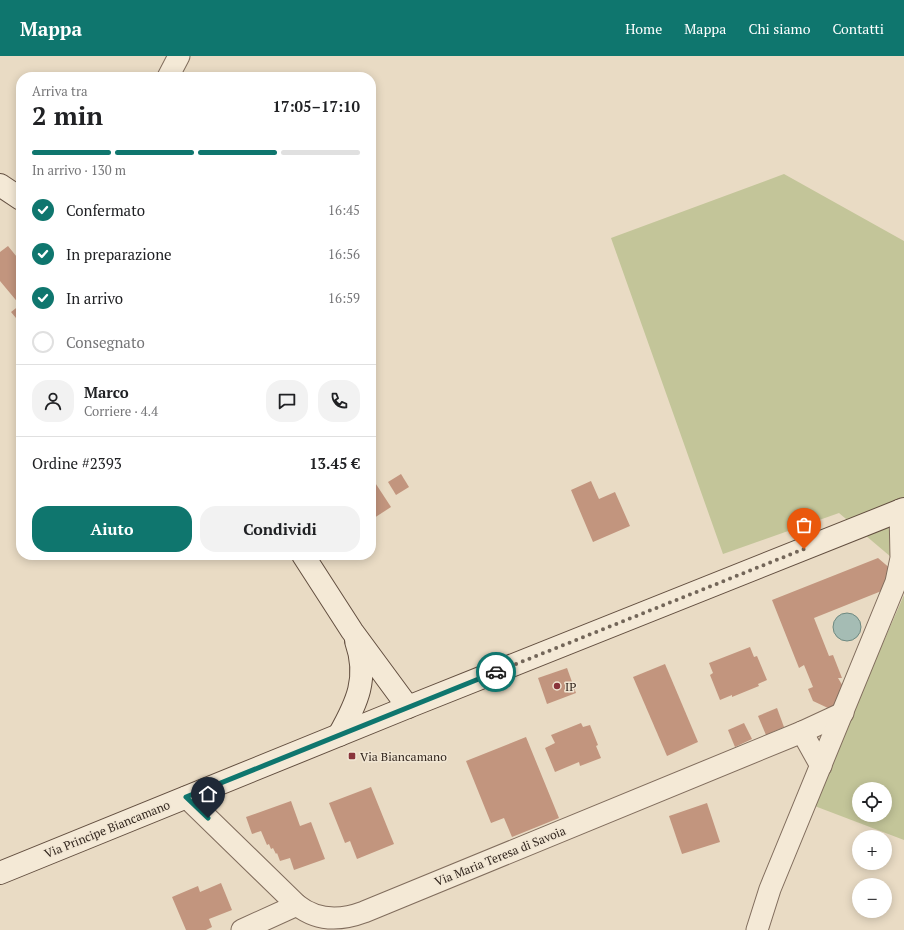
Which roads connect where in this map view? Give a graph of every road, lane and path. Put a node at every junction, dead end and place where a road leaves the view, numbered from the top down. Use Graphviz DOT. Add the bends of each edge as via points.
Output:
graph roads {
  1 [pos="179,56"];
  2 [pos="171,72"];
  3 [pos="0,185"];
  4 [pos="16,196"];
  5 [pos="902,510"];
  6 [pos="306,560"];
  7 [pos="352,630"];
  8 [pos="408,707"];
  9 [pos="843,713"];
  10 [pos="802,732"];
  11 [pos="339,735"];
  12 [pos="821,766"];
  13 [pos="186,797"];
  14 [pos="0,873"];
  15 [pos="297,905"];
  16 [pos="242,930"];
  17 [pos="757,930"];
  1 -- 2 [label="street"];
  3 -- 4 [label="street"];
  5 -- 8 [label="street, Via Principe Biancamano"];
  5 -- 9 [label="street" via="898,574"];
  6 -- 7 [label="street"];
  7 -- 8 [label="street"];
  7 -- 11 [label="street" via="360,656 361,684 356,702"];
  8 -- 11 [label="street, Via Principe Biancamano"];
  9 -- 10 [label="street, Via Maria Teresa di Savoia"];
  9 -- 12 [label="street"];
  10 -- 12 [label="street"];
  10 -- 15 [label="street, Via Maria Teresa di Savoia" via="354,916 322,917"];
  11 -- 13 [label="street, Via Principe Biancamano"];
  12 -- 17 [label="street" via="770,889"];
  13 -- 14 [label="street, Via Principe Biancamano"];
  13 -- 15 [label="street, Via Maria Teresa di Savoia"];
  15 -- 16 [label="street"];
}
